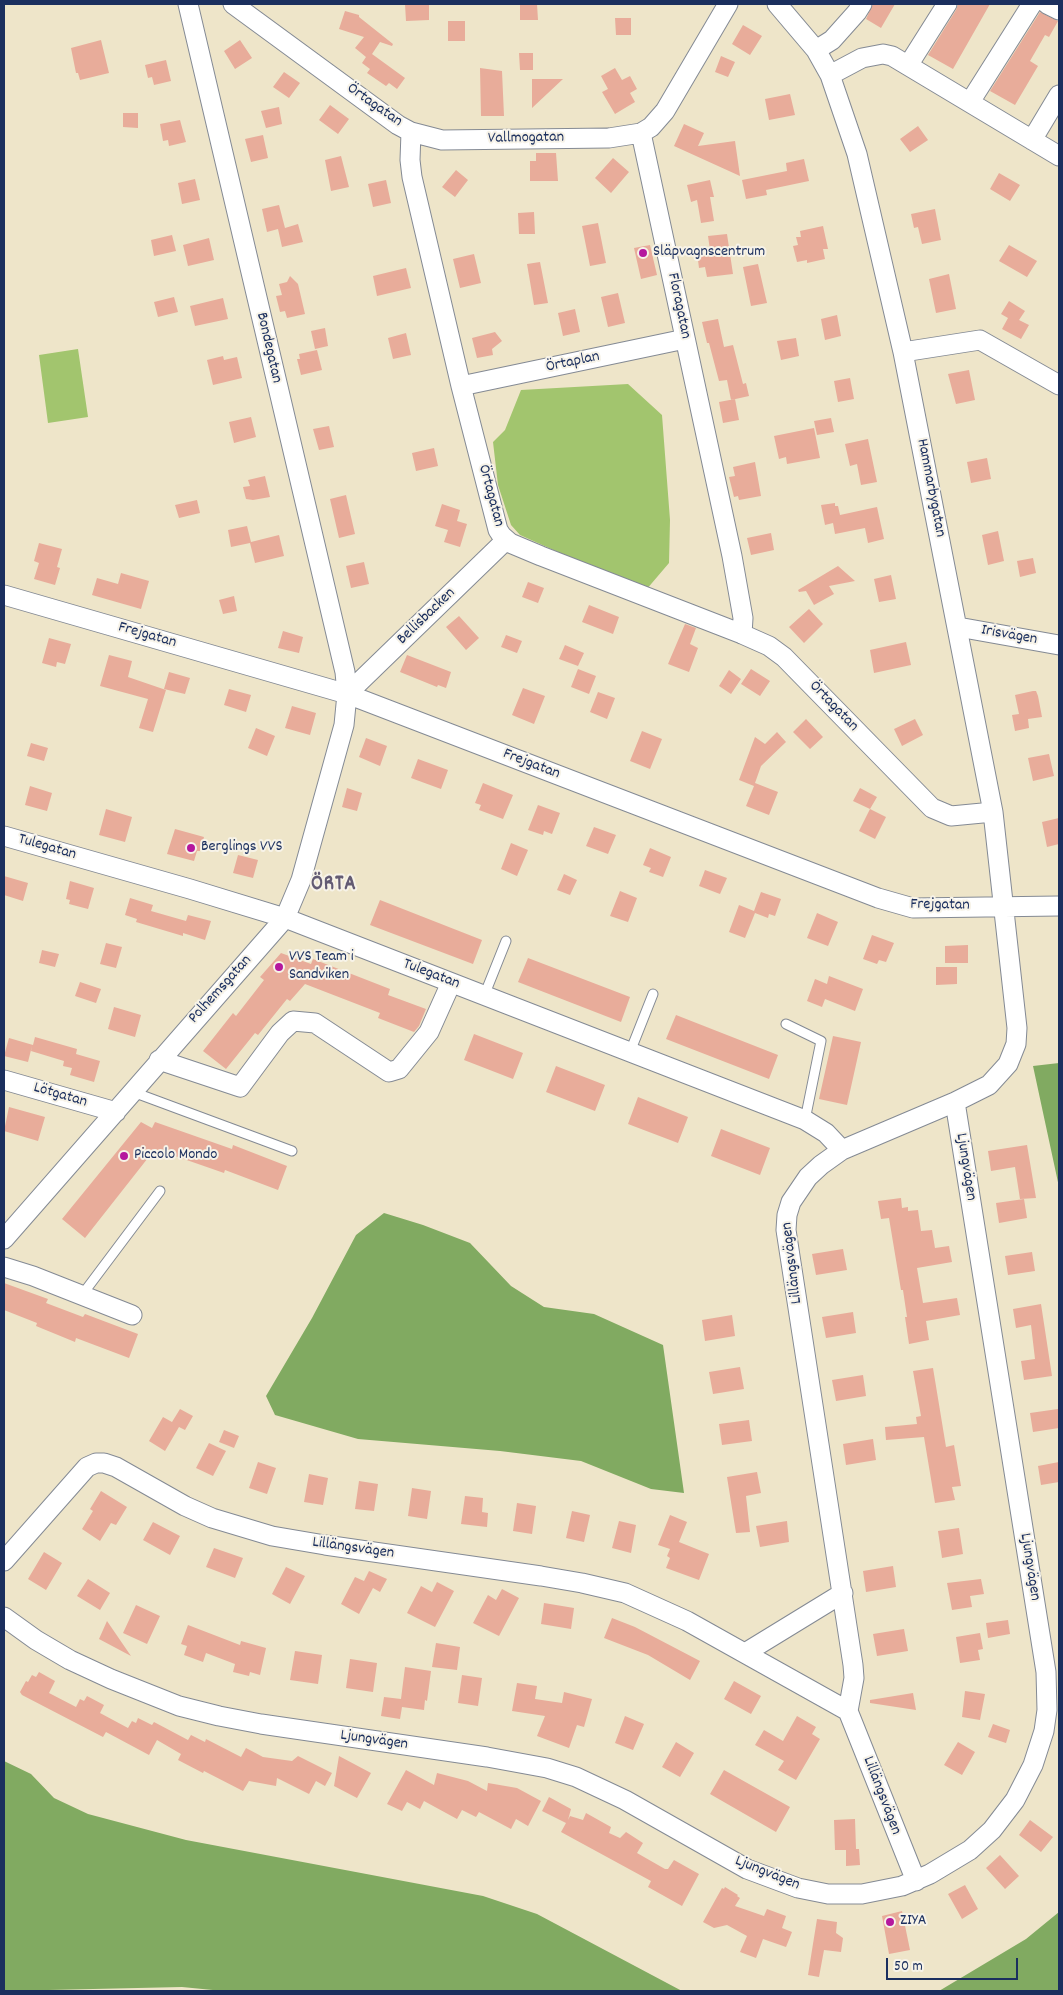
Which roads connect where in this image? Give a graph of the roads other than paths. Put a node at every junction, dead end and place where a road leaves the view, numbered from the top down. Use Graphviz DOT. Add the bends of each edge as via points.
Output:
graph roads {
  1 [pos="188,4"];
  2 [pos="232,4"];
  3 [pos="728,4"];
  4 [pos="777,4"];
  5 [pos="862,4"];
  6 [pos="947,4"];
  7 [pos="1032,4"];
  8 [pos="1047,4"];
  9 [pos="1059,10"];
  10 [pos="816,50"];
  11 [pos="909,64"];
  12 [pos="830,75"];
  13 [pos="1059,95"];
  14 [pos="970,102"];
  15 [pos="411,132"];
  16 [pos="641,133"];
  17 [pos="1032,140"];
  18 [pos="1059,156"];
  19 [pos="685,340"];
  20 [pos="903,352"];
  21 [pos="1059,385"];
  22 [pos="461,386"];
  23 [pos="506,540"];
  24 [pos="4,595"];
  25 [pos="958,627"];
  26 [pos="742,634"];
  27 [pos="1059,645"];
  28 [pos="347,694"];
  29 [pos="993,812"];
  30 [pos="4,836"];
  31 [pos="1059,906"];
  32 [pos="1002,907"];
  33 [pos="285,918"];
  34 [pos="506,941"];
  35 [pos="451,982"];
  36 [pos="654,994"];
  37 [pos="484,996"];
  38 [pos="786,1024"];
  39 [pos="630,1052"];
  40 [pos="159,1060"];
  41 [pos="4,1080"];
  42 [pos="133,1092"];
  43 [pos="955,1102"];
  44 [pos="116,1112"];
  45 [pos="805,1120"];
  46 [pos="292,1150"];
  47 [pos="842,1150"];
  48 [pos="160,1191"];
  49 [pos="4,1239"];
  50 [pos="4,1267"];
  51 [pos="82,1295"];
  52 [pos="132,1315"];
  53 [pos="5,1554"];
  54 [pos="843,1593"];
  55 [pos="4,1617"];
  56 [pos="745,1653"];
  57 [pos="848,1711"];
  58 [pos="916,1881"];
  1 -- 28 [label="street, Bondegatan" via="345,672"];
  2 -- 15 [label="street, Örtagatan"];
  3 -- 16 [label="street" via="665,112"];
  4 -- 10 [label="street, Hammarbygatan"];
  5 -- 10 [label="street" via="832,40"];
  6 -- 11 [label="street"];
  7 -- 14 [label="street"];
  8 -- 9 [label="street"];
  10 -- 12 [label="street, Hammarbygatan"];
  11 -- 12 [label="street" via="892,56 874,55"];
  11 -- 14 [label="street"];
  12 -- 20 [label="street, Hammarbygatan" via="857,154"];
  13 -- 17 [label="street"];
  14 -- 17 [label="street"];
  15 -- 16 [label="street, Vallmogatan" via="442,140 609,138"];
  15 -- 22 [label="street, Örtagatan" via="412,177"];
  16 -- 19 [label="street, Floragatan"];
  17 -- 18 [label="street"];
  19 -- 22 [label="street, Örtaplan"];
  19 -- 26 [label="street, Floragatan" via="732,556 743,618"];
  20 -- 21 [label="street" via="980,340"];
  20 -- 25 [label="street, Hammarbygatan"];
  22 -- 23 [label="street, Örtagatan" via="498,530"];
  23 -- 26 [label="street, Örtagatan"];
  23 -- 28 [label="street, Bellisbacken"];
  24 -- 28 [label="street, Frejgatan"];
  25 -- 27 [label="street, Irisvägen"];
  25 -- 29 [label="street, Hammarbygatan"];
  26 -- 29 [label="street, Örtagatan" via="784,657 932,808 952,816"];
  28 -- 32 [label="street, Frejgatan" via="878,898 913,908"];
  28 -- 33 [label="street, Polhemsgatan" via="344,725 301,880"];
  29 -- 32 [label="street, Hammarbygatan"];
  30 -- 33 [label="street, Tulegatan"];
  31 -- 32 [label="street, Frejgatan"];
  32 -- 43 [label="street, Lillängsvägen" via="1017,1028 1016,1044 1008,1064 989,1085"];
  33 -- 35 [label="street, Tulegatan"];
  33 -- 40 [label="street, Polhemsgatan"];
  34 -- 37 [label="lane"];
  35 -- 37 [label="street, Tulegatan"];
  35 -- 40 [label="street" via="428,1032 398,1069 389,1072 315,1023 293,1021 280,1033 240,1087"];
  36 -- 39 [label="lane"];
  37 -- 39 [label="street, Tulegatan"];
  38 -- 45 [label="lane" via="821,1040"];
  39 -- 45 [label="street, Tulegatan"];
  40 -- 42 [label="street, Polhemsgatan"];
  41 -- 44 [label="street, Lötgatan"];
  42 -- 44 [label="street, Polhemsgatan"];
  42 -- 46 [label="lane"];
  43 -- 47 [label="street, Lillängsvägen"];
  43 -- 58 [label="street, Ljungvägen" via="1046,1672 1047,1710 1034,1765 1004,1815 970,1850"];
  44 -- 49 [label="street, Polhemsgatan"];
  45 -- 47 [label="street, Tulegatan" via="826,1133"];
  47 -- 54 [label="street, Lillängsvägen" via="821,1164 798,1188 787,1216 786,1230"];
  48 -- 51 [label="lane"];
  50 -- 51 [label="street"];
  51 -- 52 [label="street"];
  53 -- 56 [label="street, Lillängsvägen" via="87,1467 104,1463 212,1518 272,1536 541,1576 625,1593 688,1621"];
  54 -- 56 [label="street"];
  54 -- 57 [label="street, Lillängsvägen" via="854,1678"];
  55 -- 58 [label="street, Ljungvägen" via="70,1660 179,1706 261,1724 496,1758 568,1775 625,1800 747,1869 798,1888 828,1894 862,1894"];
  56 -- 57 [label="street, Lillängsvägen"];
  57 -- 58 [label="street, Lillängsvägen"];
}
